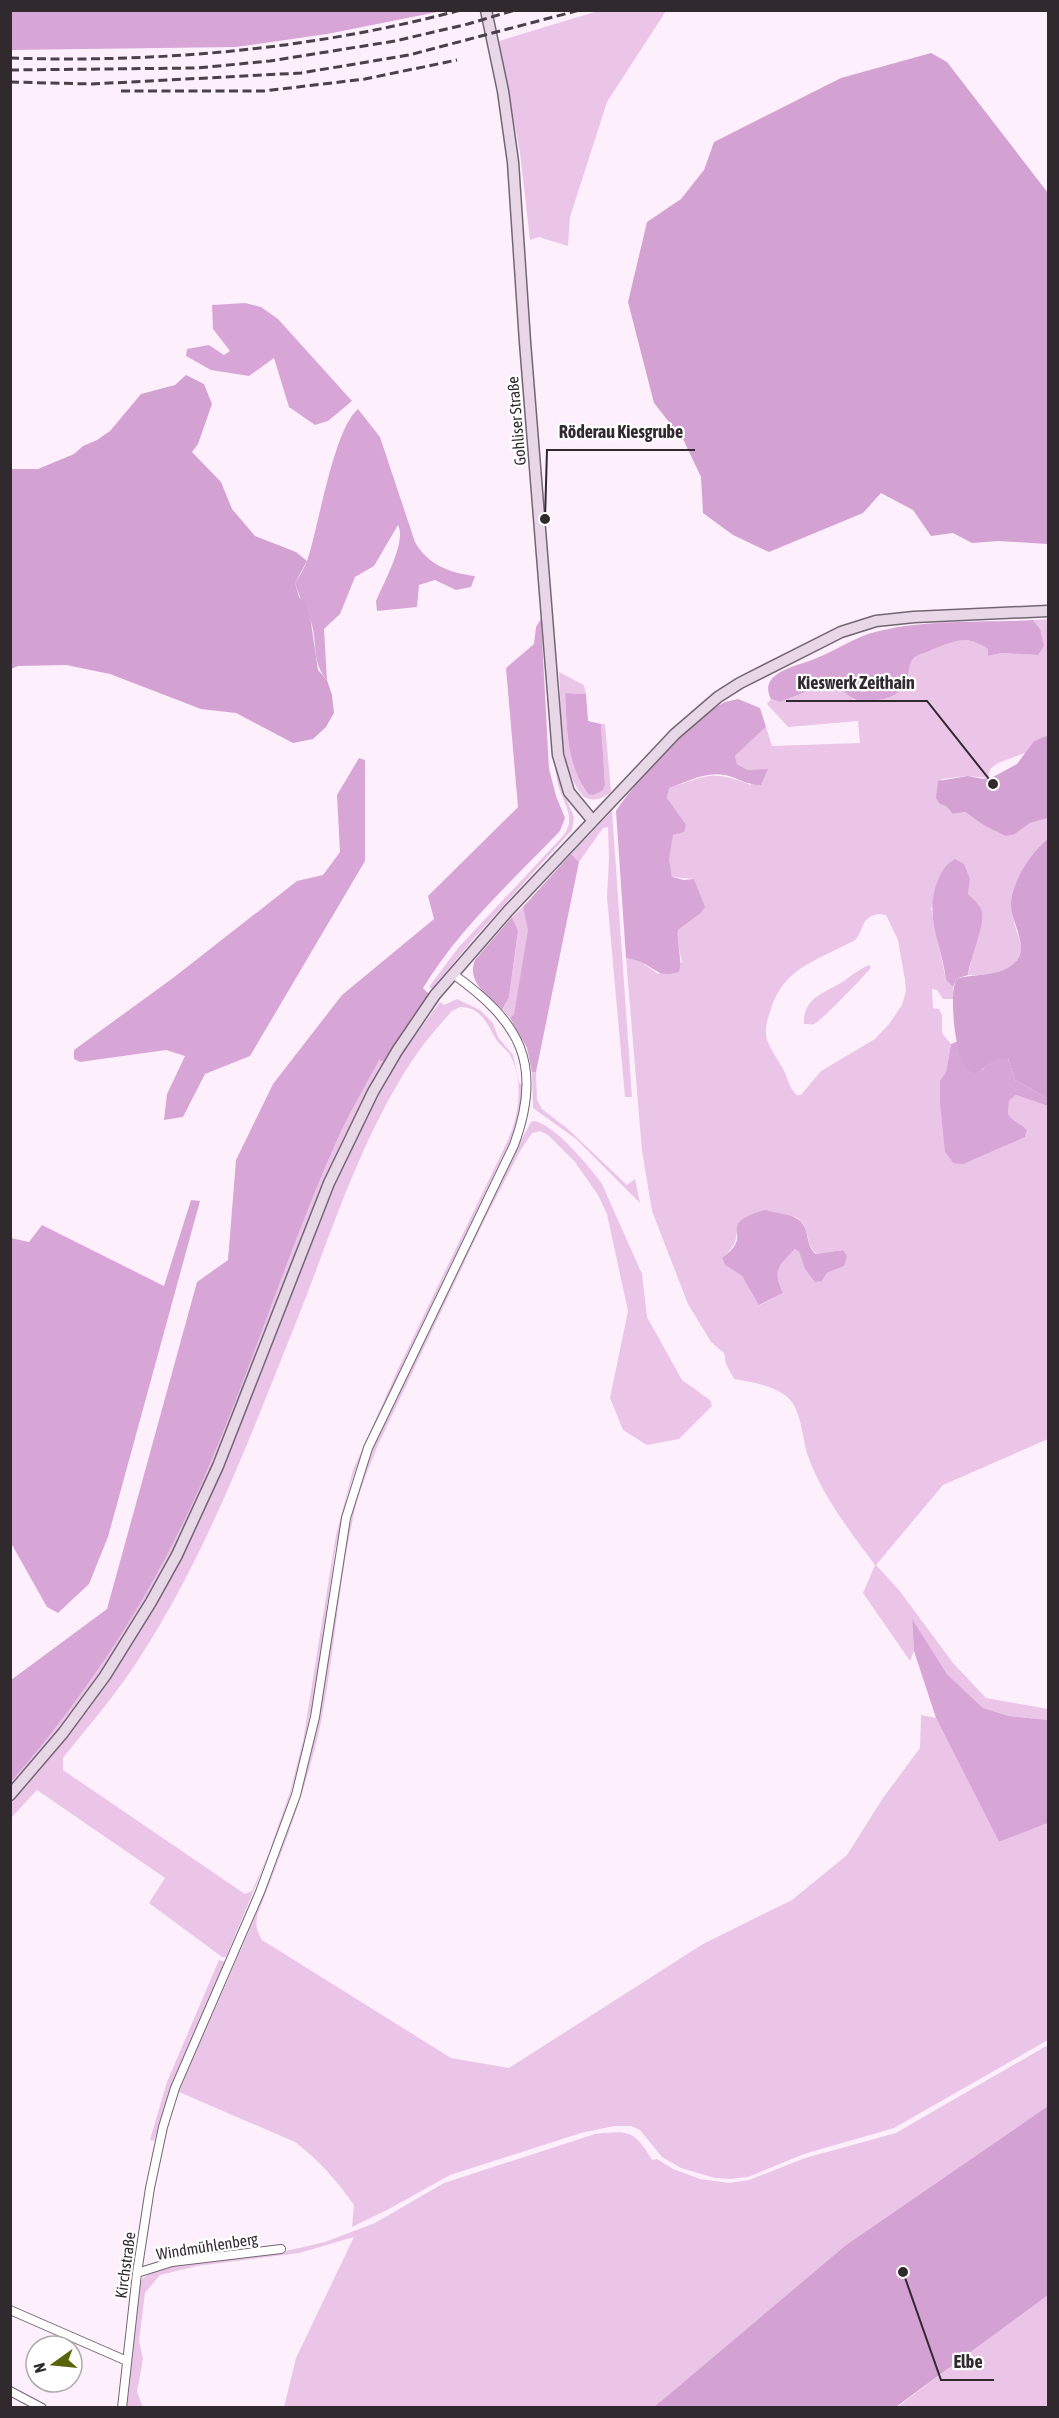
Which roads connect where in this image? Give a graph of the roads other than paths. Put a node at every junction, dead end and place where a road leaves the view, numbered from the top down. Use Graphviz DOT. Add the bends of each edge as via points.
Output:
graph roads {
  1 [pos="486,10"];
  2 [pos="1048,611"];
  3 [pos="593,821"];
  4 [pos="453,974"];
  5 [pos="10,1795"];
  6 [pos="281,2249"];
  7 [pos="137,2273"];
  8 [pos="10,2310"];
  9 [pos="127,2361"];
  10 [pos="10,2391"];
  11 [pos="42,2408"];
  12 [pos="122,2408"];
  1 -- 3 [label="main road, Gohliser Straße" via="513,162 558,755 569,792"];
  2 -- 3 [label="main road" via="894,618 860,625 825,639 718,697 668,741"];
  3 -- 4 [label="main road"];
  4 -- 5 [label="main road" via="397,1051 348,1140 218,1466 167,1574 105,1676"];
  4 -- 7 [label="street, Kirchstraße" via="496,1012 519,1043 526,1067 525,1112 514,1145 359,1472 346,1518 315,1717 296,1794 260,1892 175,2088 162,2127"];
  6 -- 7 [label="street, Windmühlenberg" via="172,2262"];
  7 -- 9 [label="street, Kirchstraße"];
  8 -- 9 [label="street"];
  9 -- 12 [label="street, Kirchstraße"];
  10 -- 11 [label="street"];
}
